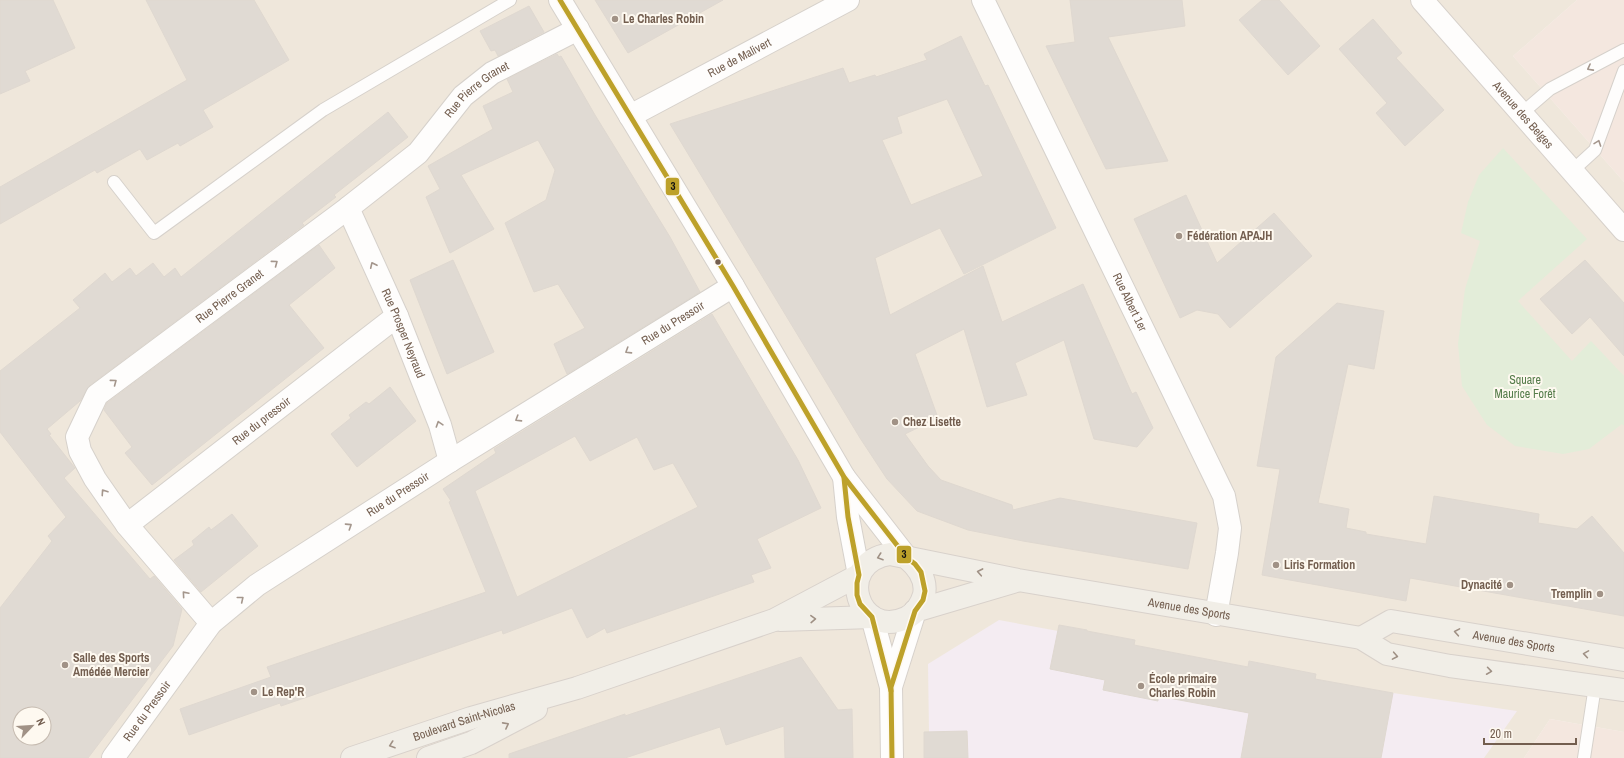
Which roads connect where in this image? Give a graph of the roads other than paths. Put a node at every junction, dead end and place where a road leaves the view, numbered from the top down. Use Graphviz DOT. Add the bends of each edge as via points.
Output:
graph roads {
  1 [pos="510,0"];
  2 [pos="560,0"];
  3 [pos="848,0"];
  4 [pos="983,0"];
  5 [pos="1422,0"];
  6 [pos="578,29"];
  7 [pos="1624,50"];
  8 [pos="1624,71"];
  9 [pos="1522,114"];
  10 [pos="630,116"];
  11 [pos="1572,171"];
  12 [pos="114,182"];
  13 [pos="348,208"];
  14 [pos="1624,230"];
  15 [pos="733,286"];
  16 [pos="397,316"];
  17 [pos="450,461"];
  18 [pos="844,477"];
  19 [pos="127,526"];
  20 [pos="908,558"];
  21 [pos="859,575"];
  22 [pos="1018,580"];
  23 [pos="915,611"];
  24 [pos="1216,614"];
  25 [pos="872,617"];
  26 [pos="774,620"];
  27 [pos="210,623"];
  28 [pos="1361,638"];
  29 [pos="1624,660"];
  30 [pos="1595,686"];
  31 [pos="891,687"];
  32 [pos="577,688"];
  33 [pos="1624,690"];
  34 [pos="113,758"];
  35 [pos="352,758"];
  36 [pos="428,758"];
  37 [pos="892,758"];
  38 [pos="1584,758"];
  1 -- 12 [label="lane" via="323,110 154,233"];
  2 -- 6 [label="street"];
  3 -- 10 [label="street, Rue de Malivert"];
  4 -- 24 [label="street, Rue Albert 1er" via="1224,496 1230,528"];
  5 -- 9 [label="street, Avenue des Belges"];
  6 -- 10 [label="street"];
  6 -- 13 [label="street, Rue Pierre Granet" via="486,77 463,96 418,153"];
  7 -- 9 [label="lane, one-way" via="1550,89"];
  11 -- 8 [label="lane, one-way" via="1595,150"];
  9 -- 11 [label="street, Avenue des Belges"];
  10 -- 15 [label="street"];
  11 -- 14 [label="street, Avenue des Belges"];
  16 -- 13 [label="street, Rue Prosper Neyraud, one-way"];
  19 -- 13 [label="street, Rue Pierre Granet, one-way" via="95,479 80,451 77,438 97,394"];
  15 -- 17 [label="street, Rue du Pressoir, one-way"];
  15 -- 18 [label="street"];
  17 -- 16 [label="street, Rue Prosper Neyraud, one-way" via="440,425"];
  16 -- 19 [label="street, Rue du pressoir"];
  27 -- 17 [label="street, Rue du Pressoir, one-way" via="257,585"];
  18 -- 20 [label="street"];
  18 -- 21 [label="street" via="848,517"];
  27 -- 19 [label="street, Rue Pierre Granet, one-way"];
  20 -- 21 [label="main road, one-way" via="881,555 866,564"];
  22 -- 20 [label="main road, Avenue des Sports, one-way"];
  20 -- 23 [label="main road" via="921,572 924,582 925,591"];
  21 -- 25 [label="main road" via="857,595 860,604"];
  21 -- 26 [label="main road"];
  22 -- 23 [label="main road"];
  22 -- 24 [label="main road, Avenue des Sports"];
  23 -- 25 [label="main road" via="900,621 880,621"];
  23 -- 31 [label="street"];
  24 -- 28 [label="main road, Avenue des Sports"];
  26 -- 25 [label="main road, one-way"];
  25 -- 31 [label="street"];
  26 -- 32 [label="main road, Boulevard Saint-Nicolas"];
  27 -- 34 [label="street, Rue du Pressoir"];
  29 -- 28 [label="main road, Avenue des Sports, one-way" via="1391,621"];
  28 -- 30 [label="main road, Avenue des Sports, one-way" via="1387,654 1450,666"];
  30 -- 33 [label="main road, Avenue des Sports"];
  30 -- 38 [label="lane"];
  31 -- 37 [label="street"];
  32 -- 35 [label="main road, Boulevard Saint-Nicolas, one-way" via="471,718"];
  36 -- 32 [label="main road, Boulevard Saint-Nicolas, one-way" via="471,744"];
}
